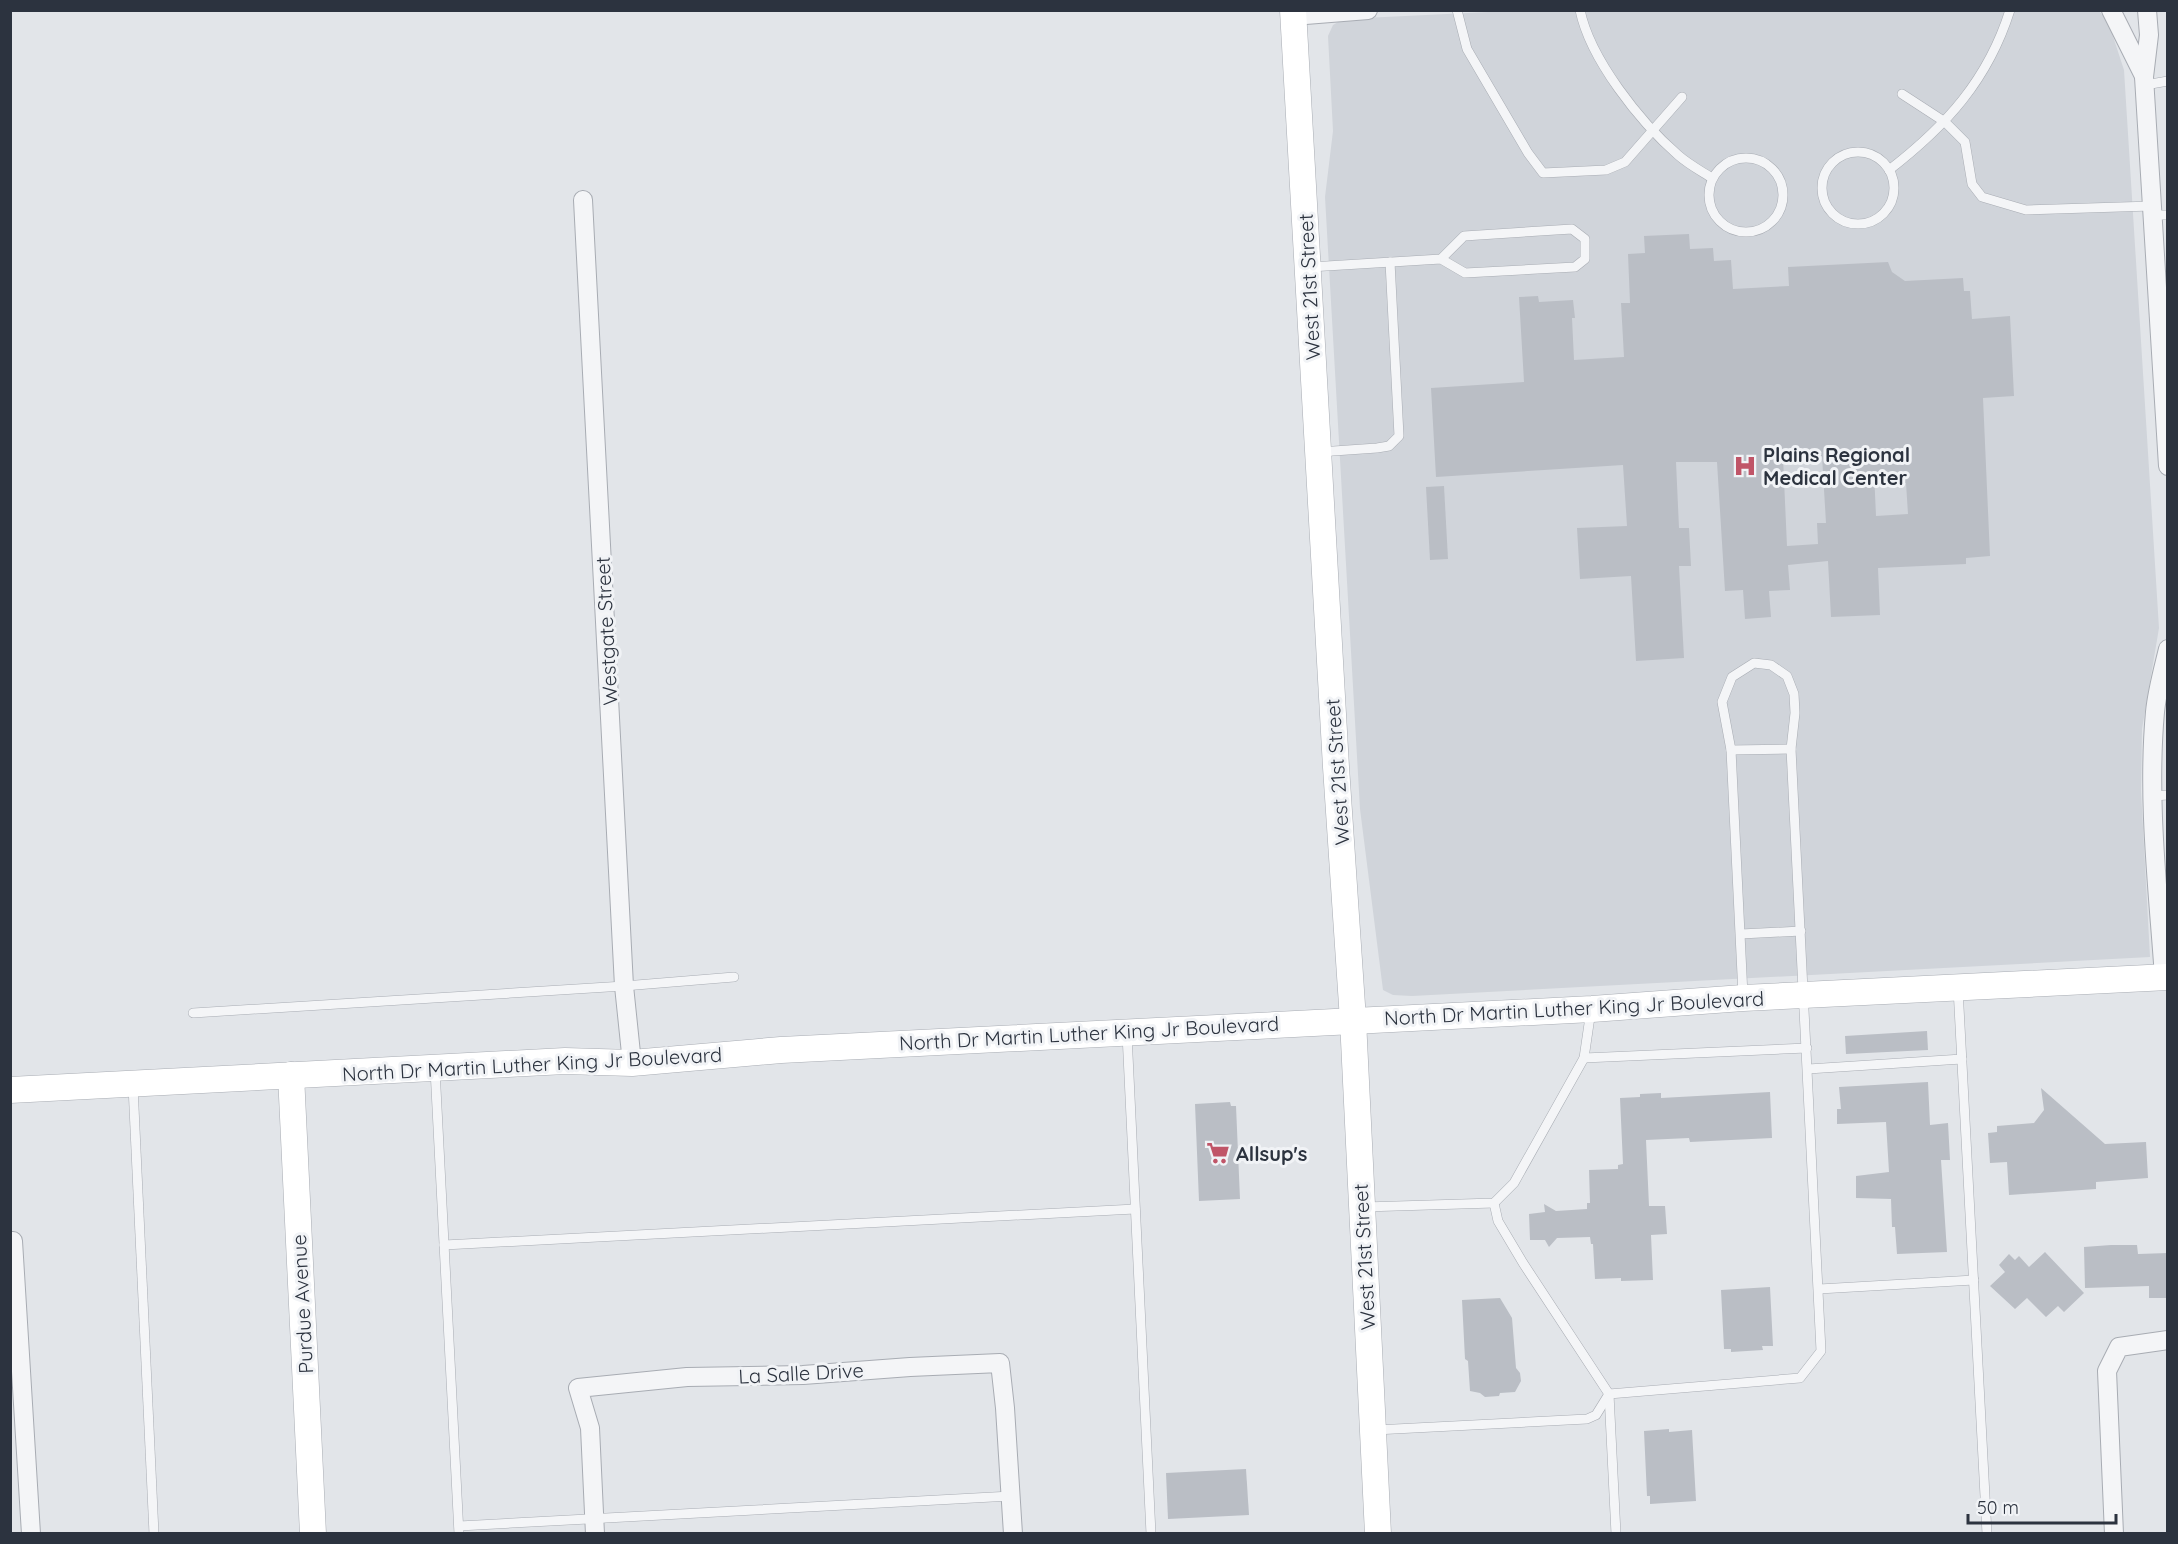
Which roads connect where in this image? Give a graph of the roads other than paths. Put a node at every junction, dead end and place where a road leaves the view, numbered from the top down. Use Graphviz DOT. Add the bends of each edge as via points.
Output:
graph roads {
  1 [pos="1368,10"];
  2 [pos="1457,10"];
  3 [pos="1580,10"];
  4 [pos="2010,10"];
  5 [pos="2111,10"];
  6 [pos="2147,10"];
  7 [pos="1293,13"];
  8 [pos="2145,81"];
  9 [pos="2168,81"];
  10 [pos="1902,94"];
  11 [pos="1682,97"];
  12 [pos="1945,122"];
  13 [pos="1652,131"];
  14 [pos="1889,170"];
  15 [pos="1712,178"];
  16 [pos="583,200"];
  17 [pos="2157,212"];
  18 [pos="1441,259"];
  19 [pos="1390,262"];
  20 [pos="1308,267"];
  21 [pos="1318,452"];
  22 [pos="2168,466"];
  23 [pos="2168,649"];
  24 [pos="1791,749"];
  25 [pos="1731,750"];
  26 [pos="2160,796"];
  27 [pos="1801,931"];
  28 [pos="1741,934"];
  29 [pos="734,976"];
  30 [pos="2166,977"];
  31 [pos="624,986"];
  32 [pos="1958,987"];
  33 [pos="1804,995"];
  34 [pos="1743,998"];
  35 [pos="1592,1009"];
  36 [pos="194,1013"];
  37 [pos="1353,1020"];
  38 [pos="1126,1031"];
  39 [pos="1807,1048"];
  40 [pos="1584,1058"];
  41 [pos="1962,1059"];
  42 [pos="632,1063"];
  43 [pos="435,1068"];
  44 [pos="1808,1069"];
  45 [pos="291,1076"];
  46 [pos="133,1084"];
  47 [pos="10,1090"];
  48 [pos="1494,1203"];
  49 [pos="1362,1207"];
  50 [pos="1135,1209"];
  51 [pos="12,1241"];
  52 [pos="444,1245"];
  53 [pos="1974,1280"];
  54 [pos="1819,1289"];
  55 [pos="2168,1340"];
  56 [pos="1609,1394"];
  57 [pos="1373,1430"];
  58 [pos="18,1443"];
  59 [pos="1011,1496"];
  60 [pos="595,1526"];
  61 [pos="459,1530"];
  62 [pos="31,1533"];
  63 [pos="154,1533"];
  64 [pos="313,1533"];
  65 [pos="1013,1533"];
  66 [pos="1151,1533"];
  67 [pos="1378,1533"];
  68 [pos="1616,1533"];
  69 [pos="1987,1533"];
  70 [pos="2115,1533"];
  1 -- 7 [label="street"];
  2 -- 13 [label="lane" via="1467,49 1543,173 1606,170 1625,162"];
  3 -- 13 [label="lane" via="1583,27 1599,61"];
  4 -- 12 [label="lane" via="1980,78"];
  5 -- 8 [label="street"];
  6 -- 8 [label="street"];
  7 -- 20 [label="street, West 21st Street"];
  8 -- 9 [label="lane"];
  8 -- 17 [label="street"];
  10 -- 12 [label="lane"];
  11 -- 13 [label="lane"];
  12 -- 14 [label="lane"];
  12 -- 17 [label="lane" via="1965,142 1972,184 1982,197 2026,210"];
  13 -- 15 [label="lane" via="1679,157"];
  14 -- 14 [label="lane" via="1880,159 1867,153 1852,152 1839,157 1823,179 1827,207 1849,223 1863,224 1876,219 1893,197 1894,183"];
  15 -- 15 [label="lane" via="1730,161 1755,158 1776,172 1782,183 1782,208 1775,220 1755,232 1731,230 1713,214 1709,202"];
  16 -- 31 [label="street, Westgate Street"];
  17 -- 22 [label="street"];
  18 -- 18 [label="lane" via="1465,273 1575,267 1585,259 1584,239 1572,229 1464,236"];
  18 -- 19 [label="lane"];
  19 -- 20 [label="lane"];
  19 -- 21 [label="lane" via="1399,436 1389,446"];
  20 -- 21 [label="street, West 21st Street"];
  21 -- 37 [label="street, West 21st Street"];
  23 -- 26 [label="street" via="2155,710"];
  24 -- 25 [label="lane"];
  24 -- 25 [label="lane" via="1794,694 1787,676 1771,665 1754,663 1732,677 1722,702"];
  24 -- 27 [label="lane"];
  25 -- 28 [label="lane"];
  26 -- 30 [label="street"];
  27 -- 28 [label="lane"];
  27 -- 33 [label="lane"];
  28 -- 34 [label="lane"];
  29 -- 31 [label="lane"];
  30 -- 32 [label="street, North Dr Martin Luther King Jr Boulevard"];
  31 -- 36 [label="lane"];
  31 -- 42 [label="street, Westgate Street"];
  32 -- 33 [label="street, North Dr Martin Luther King Jr Boulevard"];
  32 -- 41 [label="lane"];
  33 -- 34 [label="street, North Dr Martin Luther King Jr Boulevard"];
  33 -- 39 [label="lane"];
  34 -- 35 [label="street, North Dr Martin Luther King Jr Boulevard"];
  35 -- 37 [label="street, North Dr Martin Luther King Jr Boulevard"];
  35 -- 40 [label="lane"];
  37 -- 38 [label="street, North Dr Martin Luther King Jr Boulevard"];
  37 -- 49 [label="street, West 21st Street"];
  38 -- 42 [label="street, North Dr Martin Luther King Jr Boulevard" via="781,1050"];
  38 -- 50 [label="lane"];
  39 -- 40 [label="lane"];
  39 -- 44 [label="lane"];
  40 -- 48 [label="lane" via="1514,1183"];
  41 -- 44 [label="lane"];
  41 -- 53 [label="lane"];
  42 -- 43 [label="street, North Dr Martin Luther King Jr Boulevard" via="565,1061"];
  43 -- 45 [label="street, North Dr Martin Luther King Jr Boulevard"];
  43 -- 52 [label="lane"];
  44 -- 54 [label="lane"];
  45 -- 46 [label="street, North Dr Martin Luther King Jr Boulevard"];
  45 -- 64 [label="street, Purdue Avenue"];
  46 -- 47 [label="street, North Dr Martin Luther King Jr Boulevard"];
  46 -- 63 [label="lane"];
  48 -- 49 [label="lane"];
  48 -- 56 [label="lane" via="1498,1221 1522,1263"];
  49 -- 57 [label="street, West 21st Street"];
  50 -- 52 [label="lane"];
  50 -- 66 [label="lane"];
  51 -- 58 [label="street"];
  52 -- 61 [label="lane"];
  53 -- 54 [label="lane"];
  53 -- 69 [label="lane"];
  54 -- 56 [label="lane" via="1821,1351 1800,1378"];
  55 -- 70 [label="street" via="2119,1347 2107,1371"];
  56 -- 57 [label="lane" via="1596,1415 1587,1419"];
  56 -- 68 [label="lane"];
  57 -- 67 [label="street, West 21st Street"];
  58 -- 62 [label="street"];
  59 -- 60 [label="lane"];
  59 -- 60 [label="street, La Salle Drive" via="1000,1363 803,1375 687,1377 578,1388 590,1428"];
  59 -- 65 [label="street, La Salle Drive"];
  60 -- 61 [label="lane"];
}
